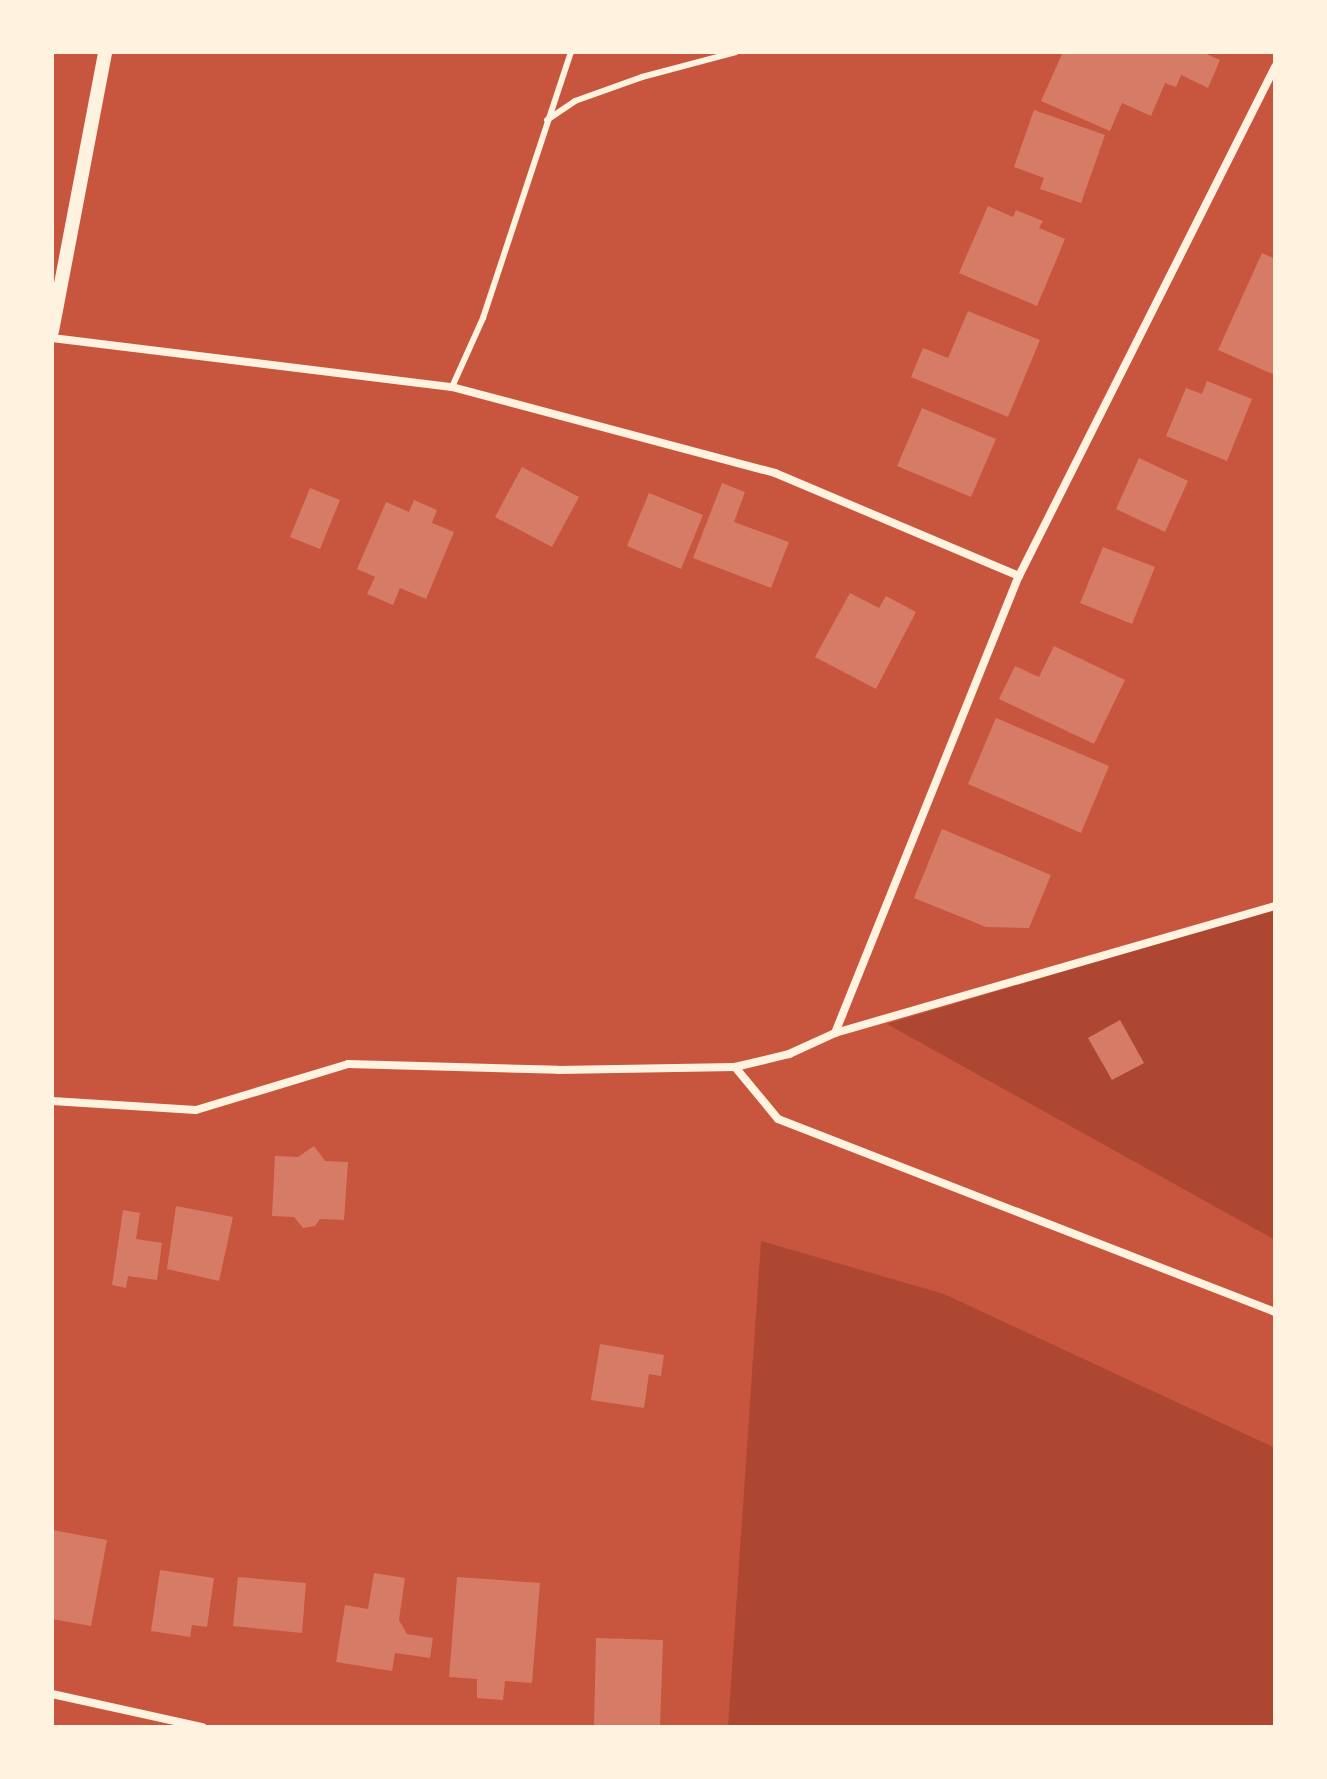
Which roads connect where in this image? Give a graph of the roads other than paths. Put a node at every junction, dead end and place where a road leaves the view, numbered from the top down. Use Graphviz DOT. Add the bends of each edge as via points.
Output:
graph roads {
  1 [pos="105,52"];
  2 [pos="571,52"];
  3 [pos="736,52"];
  4 [pos="1275,67"];
  5 [pos="547,120"];
  6 [pos="52,331"];
  7 [pos="52,338"];
  8 [pos="452,387"];
  9 [pos="1019,576"];
  10 [pos="1275,906"];
  11 [pos="835,1033"];
  12 [pos="735,1067"];
  13 [pos="52,1101"];
  14 [pos="1275,1312"];
  15 [pos="52,1694"];
  16 [pos="202,1727"];
  1 -- 6 [label="street"];
  2 -- 5 [label="lane"];
  3 -- 5 [label="lane" via="575,101"];
  4 -- 9 [label="street"];
  5 -- 8 [label="lane" via="483,318"];
  7 -- 8 [label="street"];
  8 -- 9 [label="street" via="775,473"];
  9 -- 11 [label="street"];
  10 -- 11 [label="street"];
  11 -- 12 [label="street" via="789,1054"];
  12 -- 13 [label="street" via="558,1070 348,1064 196,1110"];
  12 -- 14 [label="street" via="778,1119"];
  15 -- 16 [label="street"];
}
